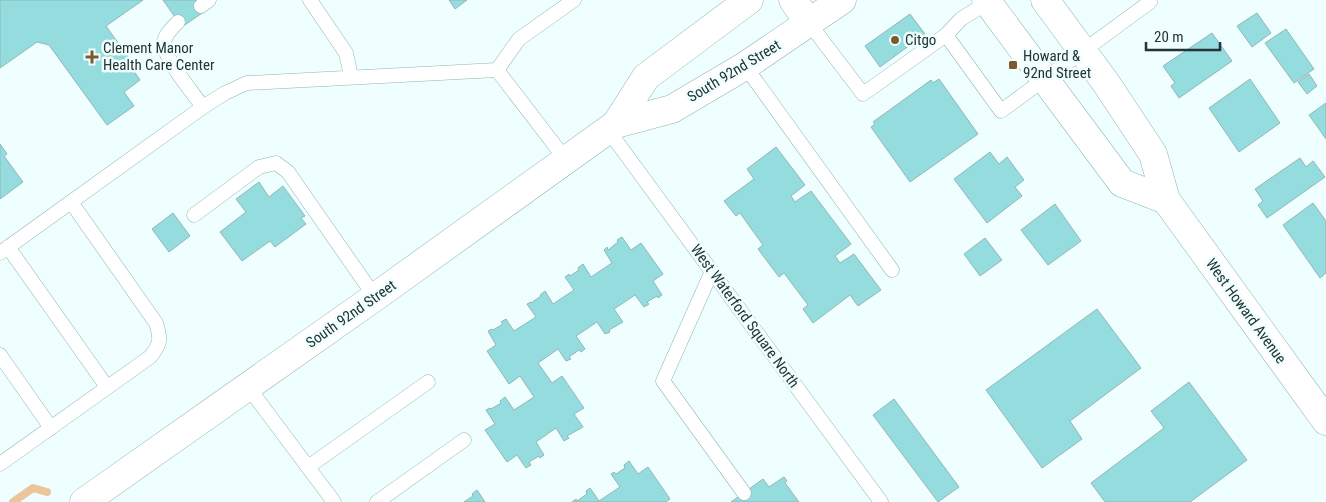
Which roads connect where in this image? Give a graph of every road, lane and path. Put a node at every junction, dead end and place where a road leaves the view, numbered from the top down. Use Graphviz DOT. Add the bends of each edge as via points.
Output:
graph roads {
  1 [pos="310,0"];
  2 [pos="574,0"];
  3 [pos="749,0"];
  4 [pos="793,0"];
  5 [pos="842,0"];
  6 [pos="1045,0"];
  7 [pos="1149,0"];
  8 [pos="987,1"];
  9 [pos="178,22"];
  10 [pos="809,24"];
  11 [pos="946,35"];
  12 [pos="1083,52"];
  13 [pos="745,66"];
  14 [pos="498,70"];
  15 [pos="351,76"];
  16 [pos="1044,80"];
  17 [pos="203,107"];
  18 [pos="612,127"];
  19 [pos="566,160"];
  20 [pos="1166,200"];
  21 [pos="71,202"];
  22 [pos="194,215"];
  23 [pos="4,250"];
  24 [pos="712,270"];
  25 [pos="892,270"];
  26 [pos="375,297"];
  27 [pos="0,355"];
  28 [pos="428,382"];
  29 [pos="107,387"];
  30 [pos="248,387"];
  31 [pos="1326,421"];
  32 [pos="51,428"];
  33 [pos="464,440"];
  34 [pos="0,464"];
  35 [pos="308,467"];
  36 [pos="744,493"];
  37 [pos="84,502"];
  38 [pos="334,502"];
  39 [pos="377,502"];
  40 [pos="880,502"];
  1 -- 15 [label="lane" via="346,53"];
  2 -- 14 [label="lane" via="519,38"];
  3 -- 18 [label="main road, South 92nd Street" via="646,77"];
  4 -- 10 [label="main road"];
  5 -- 10 [label="main road, South 92nd Street"];
  6 -- 12 [label="main road, West Howard Avenue"];
  7 -- 12 [label="lane"];
  8 -- 11 [label="lane" via="961,19"];
  8 -- 16 [label="main road"];
  9 -- 17 [label="lane" via="164,42 167,56"];
  10 -- 11 [label="lane" via="863,94"];
  10 -- 13 [label="main road, South 92nd Street"];
  11 -- 16 [label="lane" via="1001,111"];
  12 -- 16 [label="lane"];
  12 -- 20 [label="main road, West Howard Avenue" via="1153,154"];
  13 -- 18 [label="main road, South 92nd Street" via="672,109"];
  13 -- 25 [label="lane"];
  14 -- 15 [label="lane"];
  14 -- 19 [label="lane"];
  15 -- 17 [label="lane" via="247,83"];
  16 -- 20 [label="main road" via="1122,183"];
  17 -- 21 [label="lane"];
  18 -- 19 [label="main road, South 92nd Street"];
  18 -- 24 [label="lane, West Waterford Square North"];
  19 -- 26 [label="main road, South 92nd Street"];
  20 -- 31 [label="main road, West Howard Avenue"];
  21 -- 23 [label="lane"];
  21 -- 29 [label="lane" via="156,323 160,336 158,348 150,357"];
  22 -- 26 [label="lane" via="258,167 276,163 288,172"];
  23 -- 29 [label="lane"];
  24 -- 36 [label="lane" via="663,381"];
  24 -- 40 [label="lane, West Waterford Square North"];
  26 -- 30 [label="main road, South 92nd Street"];
  27 -- 32 [label="lane"];
  28 -- 35 [label="lane"];
  29 -- 32 [label="lane"];
  30 -- 35 [label="lane"];
  30 -- 37 [label="main road, South 92nd Street"];
  32 -- 34 [label="lane"];
  33 -- 39 [label="lane"];
  35 -- 38 [label="lane"];
}
